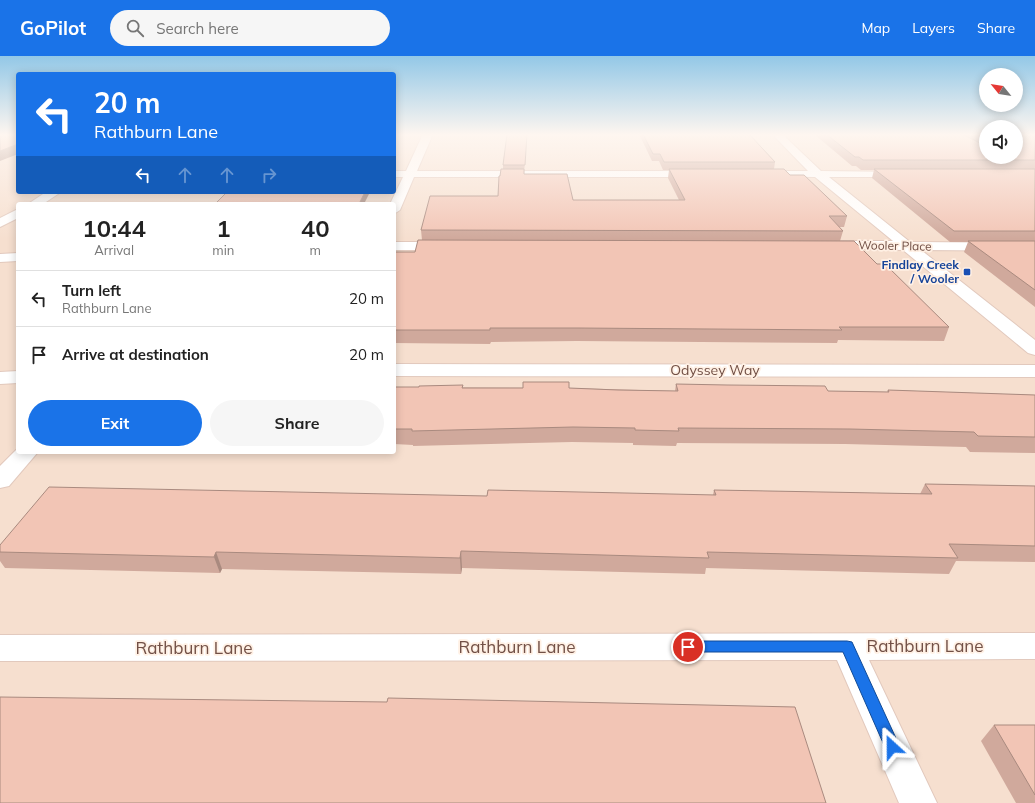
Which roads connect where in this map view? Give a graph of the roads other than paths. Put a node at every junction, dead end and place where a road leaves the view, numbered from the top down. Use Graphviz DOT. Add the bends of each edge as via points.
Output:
graph roads {
  1 [pos="411,169"];
  2 [pos="813,169"];
  3 [pos="396,174"];
  4 [pos="409,174"];
  5 [pos="712,174"];
  6 [pos="751,174"];
  7 [pos="818,174"];
  8 [pos="911,174"];
  9 [pos="52,194"];
  10 [pos="38,202"];
  11 [pos="396,205"];
  12 [pos="16,214"];
  13 [pos="0,223"];
  14 [pos="814,245"];
  15 [pos="396,246"];
  16 [pos="457,246"];
  17 [pos="909,246"];
  18 [pos="1035,247"];
  19 [pos="16,257"];
  20 [pos="0,258"];
  21 [pos="1035,349"];
  22 [pos="396,370"];
  23 [pos="1035,370"];
  24 [pos="16,377"];
  25 [pos="0,378"];
  26 [pos="24,454"];
  27 [pos="0,480"];
  28 [pos="847,646"];
  29 [pos="1035,646"];
  30 [pos="0,648"];
  31 [pos="918,803"];
  1 -- 4 [label="street"];
  2 -- 7 [label="street"];
  3 -- 4 [label="street"];
  4 -- 5 [label="street"];
  4 -- 11 [label="street"];
  6 -- 7 [label="street"];
  7 -- 8 [label="street"];
  7 -- 17 [label="street"];
  9 -- 10 [label="street"];
  12 -- 13 [label="street"];
  14 -- 17 [label="street, Wooler Place"];
  15 -- 16 [label="street"];
  17 -- 18 [label="street, Wooler Place"];
  17 -- 21 [label="street"];
  19 -- 20 [label="street"];
  22 -- 23 [label="street, Odyssey Way"];
  24 -- 25 [label="street"];
  26 -- 27 [label="street"];
  28 -- 29 [label="street, Rathburn Lane"];
  28 -- 30 [label="street, Rathburn Lane"];
  28 -- 31 [label="street"];
}
